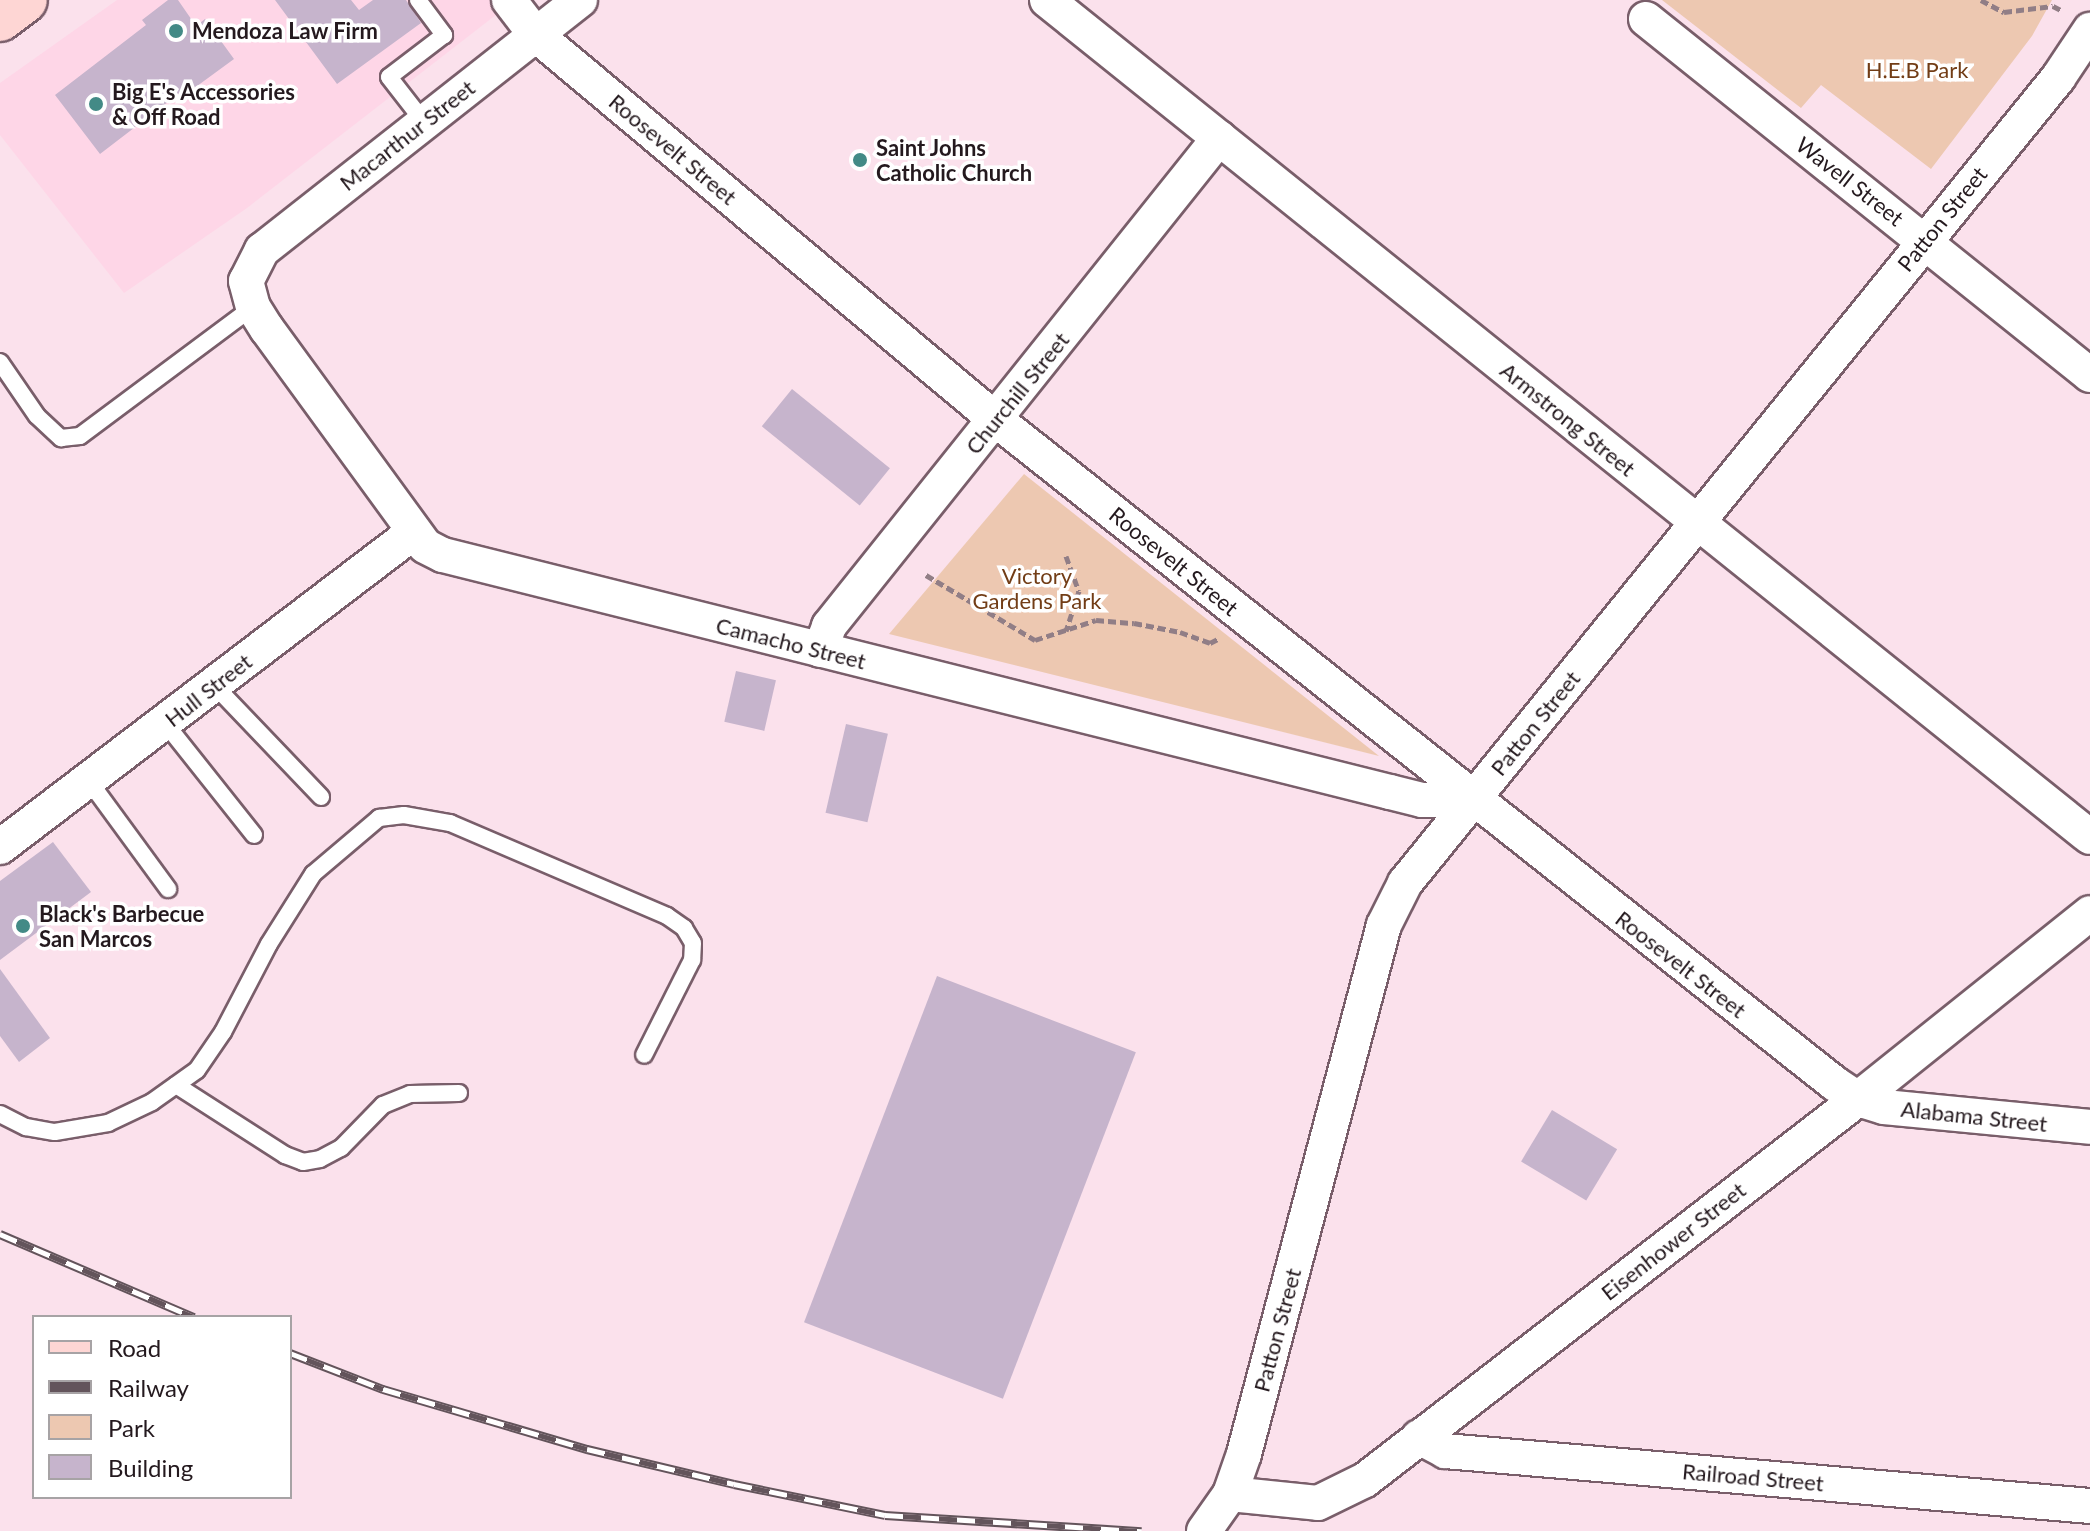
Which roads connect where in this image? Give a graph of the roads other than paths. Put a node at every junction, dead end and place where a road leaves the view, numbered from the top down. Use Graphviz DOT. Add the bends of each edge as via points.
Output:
graph roads {
  1 [pos="25,0"];
  2 [pos="418,0"];
  3 [pos="509,0"];
  4 [pos="580,0"];
  5 [pos="1047,0"];
  6 [pos="0,19"];
  7 [pos="1646,19"];
  8 [pos="2079,22"];
  9 [pos="535,34"];
  10 [pos="424,122"];
  11 [pos="1219,138"];
  12 [pos="1925,239"];
  13 [pos="250,294"];
  14 [pos="0,362"];
  15 [pos="2090,375"];
  16 [pos="995,419"];
  17 [pos="1697,523"];
  18 [pos="414,532"];
  19 [pos="820,650"];
  20 [pos="214,685"];
  21 [pos="165,723"];
  22 [pos="89,781"];
  23 [pos="321,797"];
  24 [pos="1472,800"];
  25 [pos="254,835"];
  26 [pos="2090,837"];
  27 [pos="0,847"];
  28 [pos="168,889"];
  29 [pos="2090,913"];
  30 [pos="644,1055"];
  31 [pos="176,1085"];
  32 [pos="459,1093"];
  33 [pos="1858,1099"];
  34 [pos="0,1114"];
  35 [pos="2090,1127"];
  36 [pos="1419,1437"];
  37 [pos="1230,1494"];
  38 [pos="2090,1506"];
  39 [pos="1204,1531"];
  1 -- 6 [label="main road"];
  2 -- 10 [label="lane" via="444,35 389,77"];
  3 -- 9 [label="street, Roosevelt Street"];
  4 -- 9 [label="street, Macarthur Street"];
  5 -- 11 [label="street, Armstrong Street"];
  7 -- 12 [label="street, Wavell Street"];
  8 -- 12 [label="street, Patton Street" via="2058,78"];
  9 -- 10 [label="street, Macarthur Street"];
  9 -- 16 [label="street, Roosevelt Street"];
  10 -- 13 [label="street, Macarthur Street" via="262,250"];
  11 -- 16 [label="street, Churchill Street"];
  11 -- 17 [label="street, Armstrong Street"];
  12 -- 15 [label="street, Wavell Street"];
  12 -- 17 [label="street, Patton Street"];
  13 -- 14 [label="lane" via="80,436 61,438"];
  13 -- 18 [label="street, Camacho Street"];
  16 -- 19 [label="street, Churchill Street" via="829,626"];
  16 -- 24 [label="street, Roosevelt Street"];
  17 -- 24 [label="street, Patton Street"];
  17 -- 26 [label="street, Armstrong Street"];
  18 -- 19 [label="street, Camacho Street" via="425,546 443,555"];
  18 -- 20 [label="street, Hull Street"];
  19 -- 24 [label="street, Camacho Street" via="1412,798"];
  20 -- 21 [label="street, Hull Street"];
  20 -- 23 [label="lane"];
  21 -- 22 [label="street, Hull Street"];
  21 -- 25 [label="lane"];
  22 -- 27 [label="street, Hull Street"];
  22 -- 28 [label="lane"];
  24 -- 33 [label="street, Roosevelt Street"];
  24 -- 37 [label="street, Patton Street" via="1405,883 1384,925"];
  29 -- 33 [label="street, Eisenhower Street"];
  30 -- 31 [label="lane" via="692,960 693,943 684,928 450,823 404,815 379,818 313,874 223,1032 197,1070"];
  31 -- 32 [label="lane" via="303,1162 341,1148 383,1105 410,1094"];
  31 -- 34 [label="lane" via="108,1123 55,1132 26,1127"];
  33 -- 35 [label="street, Alabama Street" via="1884,1107"];
  33 -- 36 [label="street, Eisenhower Street"];
  36 -- 37 [label="street, Eisenhower Street" via="1365,1480 1318,1503"];
  36 -- 38 [label="street, Railroad Street" via="1445,1451"];
  37 -- 39 [label="street, Patton Street"];
}
